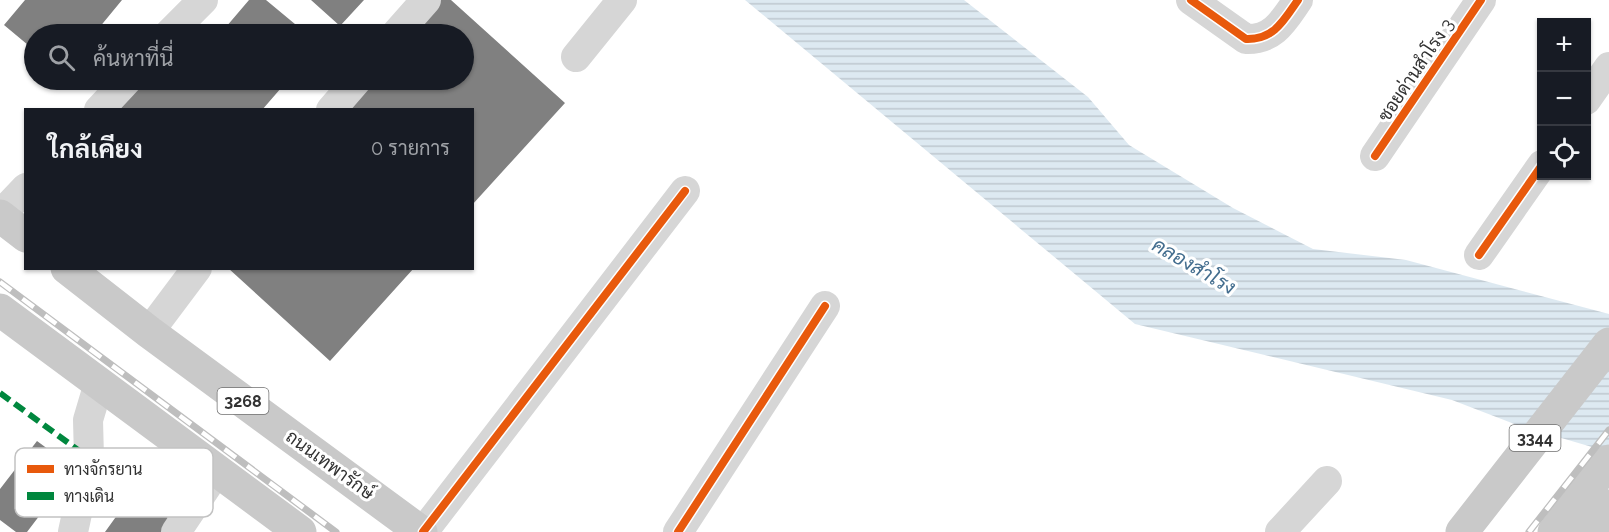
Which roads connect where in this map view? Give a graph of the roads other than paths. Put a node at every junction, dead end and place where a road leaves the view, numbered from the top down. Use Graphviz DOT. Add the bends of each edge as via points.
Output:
graph roads {
  1 [pos="203,0"];
  2 [pos="426,0"];
  3 [pos="622,0"];
  4 [pos="1298,0"];
  5 [pos="1481,0"];
  6 [pos="1200,7"];
  7 [pos="179,24"];
  8 [pos="405,24"];
  9 [pos="576,57"];
  10 [pos="1609,68"];
  11 [pos="118,90"];
  12 [pos="348,90"];
  13 [pos="1591,94"];
  14 [pos="101,108"];
  15 [pos="333,108"];
  16 [pos="1375,156"];
  17 [pos="1537,172"];
  18 [pos="24,190"];
  19 [pos="686,191"];
  20 [pos="0,215"];
  21 [pos="24,234"];
  22 [pos="1479,255"];
  23 [pos="70,270"];
  24 [pos="196,270"];
  25 [pos="825,306"];
  26 [pos="0,310"];
  27 [pos="149,332"];
  28 [pos="1609,344"];
  29 [pos="1609,373"];
  30 [pos="99,383"];
  31 [pos="89,448"];
  32 [pos="186,448"];
  33 [pos="1609,460"];
  34 [pos="213,468"];
  35 [pos="217,471"];
  36 [pos="213,477"];
  37 [pos="1327,481"];
  38 [pos="1609,506"];
  39 [pos="76,517"];
  40 [pos="186,517"];
  41 [pos="73,532"];
  42 [pos="176,532"];
  43 [pos="300,532"];
  44 [pos="422,532"];
  45 [pos="678,532"];
  46 [pos="1280,532"];
  47 [pos="1462,532"];
  48 [pos="1486,532"];
  49 [pos="1554,532"];
  50 [pos="1588,532"];
  1 -- 7 [label="street"];
  2 -- 8 [label="street"];
  3 -- 9 [label="street"];
  4 -- 6 [label="street" via="1280,27 1257,39 1246,39"];
  5 -- 16 [label="street, ซอยด่านสำโรง 3"];
  10 -- 13 [label="street"];
  11 -- 14 [label="street"];
  12 -- 15 [label="street"];
  17 -- 22 [label="street"];
  18 -- 20 [label="street"];
  19 -- 44 [label="street"];
  20 -- 21 [label="main road"];
  23 -- 27 [label="main road, ถนนเทพารักษ์ / 3268"];
  24 -- 27 [label="street"];
  25 -- 45 [label="street"];
  26 -- 30 [label="main road"];
  27 -- 44 [label="main road, ถนนเทพารักษ์ / 3268"];
  28 -- 47 [label="main road, 3344"];
  29 -- 48 [label="main road, 3344"];
  30 -- 31 [label="street" via="88,420"];
  30 -- 32 [label="main road"];
  33 -- 49 [label="main road"];
  34 -- 35 [label="main road"];
  35 -- 36 [label="street"];
  35 -- 43 [label="main road"];
  37 -- 46 [label="street"];
  38 -- 50 [label="main road"];
  39 -- 41 [label="street"];
  40 -- 42 [label="street"];
}
